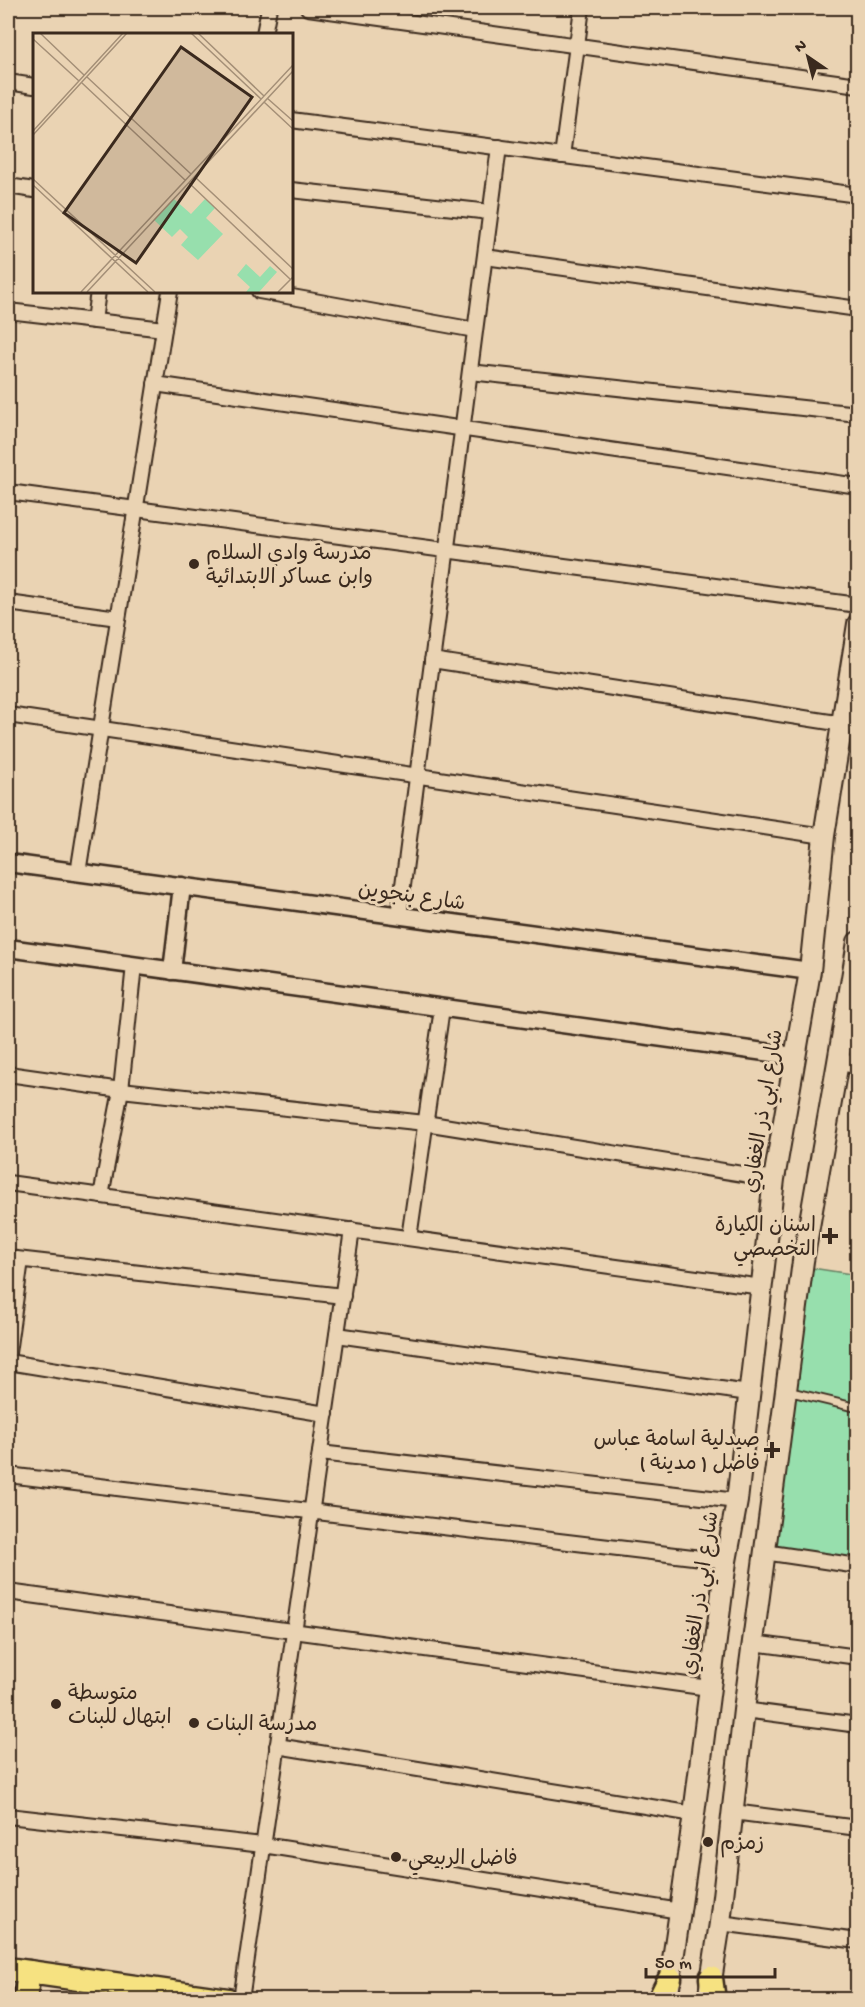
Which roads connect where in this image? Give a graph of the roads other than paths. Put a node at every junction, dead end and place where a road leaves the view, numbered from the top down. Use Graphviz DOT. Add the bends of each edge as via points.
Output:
graph roads {
  1 [pos="269,8"];
  2 [pos="308,8"];
  3 [pos="582,8"];
  4 [pos="264,33"];
  5 [pos="577,45"];
  6 [pos="8,82"];
  7 [pos="858,85"];
  8 [pos="33,86"];
  9 [pos="292,120"];
  10 [pos="499,147"];
  11 [pos="562,156"];
  12 [pos="8,186"];
  13 [pos="33,190"];
  14 [pos="292,190"];
  15 [pos="858,195"];
  16 [pos="490,212"];
  17 [pos="485,256"];
  18 [pos="98,292"];
  19 [pos="170,292"];
  20 [pos="265,292"];
  21 [pos="858,309"];
  22 [pos="8,311"];
  23 [pos="94,321"];
  24 [pos="164,329"];
  25 [pos="475,330"];
  26 [pos="470,372"];
  27 [pos="155,384"];
  28 [pos="858,414"];
  29 [pos="462,429"];
  30 [pos="858,486"];
  31 [pos="8,492"];
  32 [pos="135,509"];
  33 [pos="446,550"];
  34 [pos="8,603"];
  35 [pos="858,605"];
  36 [pos="118,618"];
  37 [pos="858,624"];
  38 [pos="432,660"];
  39 [pos="8,715"];
  40 [pos="843,724"];
  41 [pos="101,729"];
  42 [pos="417,776"];
  43 [pos="825,836"];
  44 [pos="8,863"];
  45 [pos="78,873"];
  46 [pos="182,886"];
  47 [pos="399,916"];
  48 [pos="858,942"];
  49 [pos="8,948"];
  50 [pos="134,965"];
  51 [pos="172,971"];
  52 [pos="810,971"];
  53 [pos="855,980"];
  54 [pos="442,1008"];
  55 [pos="794,1056"];
  56 [pos="848,1064"];
  57 [pos="8,1074"];
  58 [pos="121,1090"];
  59 [pos="425,1123"];
  60 [pos="774,1179"];
  61 [pos="8,1183"];
  62 [pos="100,1196"];
  63 [pos="352,1230"];
  64 [pos="408,1238"];
  65 [pos="14,1259"];
  66 [pos="762,1287"];
  67 [pos="343,1296"];
  68 [pos="337,1335"];
  69 [pos="8,1353"];
  70 [pos="8,1362"];
  71 [pos="785,1391"];
  72 [pos="749,1393"];
  73 [pos="858,1408"];
  74 [pos="326,1413"];
  75 [pos="320,1453"];
  76 [pos="8,1475"];
  77 [pos="773,1487"];
  78 [pos="738,1492"];
  79 [pos="311,1512"];
  80 [pos="765,1552"];
  81 [pos="726,1561"];
  82 [pos="858,1566"];
  83 [pos="8,1592"];
  84 [pos="294,1632"];
  85 [pos="753,1643"];
  86 [pos="858,1656"];
  87 [pos="709,1689"];
  88 [pos="744,1710"];
  89 [pos="858,1725"];
  90 [pos="277,1746"];
  91 [pos="733,1812"];
  92 [pos="694,1814"];
  93 [pos="8,1816"];
  94 [pos="858,1828"];
  95 [pos="263,1845"];
  96 [pos="680,1911"];
  97 [pos="720,1923"];
  98 [pos="858,1941"];
  99 [pos="18,1971"];
  100 [pos="668,1989"];
  101 [pos="711,1992"];
  102 [pos="25,2000"];
  103 [pos="228,2000"];
  104 [pos="241,2000"];
  105 [pos="659,2000"];
  1 -- 4 [label="street"];
  2 -- 5 [label="street"];
  3 -- 5 [label="street"];
  5 -- 7 [label="street"];
  5 -- 11 [label="street"];
  6 -- 8 [label="street"];
  9 -- 10 [label="street"];
  10 -- 11 [label="street"];
  10 -- 16 [label="street"];
  11 -- 15 [label="street"];
  12 -- 13 [label="street"];
  14 -- 16 [label="street"];
  16 -- 17 [label="street"];
  17 -- 21 [label="street"];
  17 -- 25 [label="street"];
  18 -- 23 [label="street"];
  19 -- 24 [label="street"];
  20 -- 25 [label="street"];
  22 -- 23 [label="street"];
  23 -- 24 [label="street"];
  24 -- 27 [label="street"];
  25 -- 26 [label="street"];
  26 -- 28 [label="street"];
  26 -- 29 [label="street"];
  27 -- 29 [label="street"];
  27 -- 32 [label="street"];
  29 -- 30 [label="street"];
  29 -- 33 [label="street"];
  31 -- 32 [label="street"];
  32 -- 33 [label="street"];
  32 -- 36 [label="street"];
  33 -- 35 [label="street"];
  33 -- 38 [label="street"];
  34 -- 36 [label="street"];
  36 -- 41 [label="street"];
  37 -- 40 [label="main road, شارع ابي ذر الغفاري"];
  38 -- 40 [label="street"];
  38 -- 42 [label="street"];
  39 -- 41 [label="street"];
  40 -- 43 [label="main road, شارع ابي ذر الغفاري"];
  41 -- 42 [label="street"];
  41 -- 45 [label="street"];
  42 -- 43 [label="street"];
  42 -- 47 [label="street"];
  43 -- 52 [label="main road, شارع ابي ذر الغفاري"];
  44 -- 45 [label="street, شارع بنجوين"];
  45 -- 46 [label="street, شارع بنجوين"];
  46 -- 47 [label="street, شارع بنجوين"];
  46 -- 51 [label="street"];
  47 -- 52 [label="street, شارع بنجوين"];
  48 -- 53 [label="main road"];
  49 -- 50 [label="street"];
  50 -- 51 [label="street"];
  50 -- 58 [label="street"];
  51 -- 54 [label="street"];
  52 -- 55 [label="main road, شارع ابي ذر الغفاري"];
  53 -- 56 [label="main road"];
  54 -- 55 [label="street"];
  54 -- 59 [label="street"];
  55 -- 60 [label="main road, شارع ابي ذر الغفاري"];
  56 -- 71 [label="main road" via="803,1261"];
  57 -- 58 [label="street"];
  58 -- 59 [label="street"];
  58 -- 62 [label="street"];
  59 -- 60 [label="street"];
  59 -- 64 [label="street"];
  60 -- 66 [label="main road, شارع ابي ذر الغفاري"];
  61 -- 62 [label="street"];
  62 -- 63 [label="street"];
  63 -- 64 [label="street"];
  63 -- 67 [label="street"];
  64 -- 66 [label="street"];
  65 -- 67 [label="street"];
  65 -- 69 [label="street"];
  66 -- 72 [label="main road, شارع ابي ذر الغفاري"];
  67 -- 68 [label="street"];
  68 -- 72 [label="street"];
  68 -- 74 [label="street"];
  70 -- 74 [label="street"];
  71 -- 73 [label="lane"];
  71 -- 77 [label="main road"];
  72 -- 78 [label="main road, شارع ابي ذر الغفاري"];
  74 -- 75 [label="street"];
  75 -- 78 [label="street"];
  75 -- 79 [label="street"];
  76 -- 79 [label="street"];
  77 -- 78 [label="main road"];
  77 -- 80 [label="main road"];
  78 -- 81 [label="main road, شارع ابي ذر الغفاري"];
  79 -- 81 [label="street"];
  79 -- 84 [label="street"];
  80 -- 82 [label="street"];
  80 -- 85 [label="main road"];
  81 -- 87 [label="main road, شارع ابي ذر الغفاري"];
  83 -- 84 [label="street"];
  84 -- 87 [label="street"];
  84 -- 90 [label="street"];
  85 -- 86 [label="street"];
  85 -- 88 [label="main road"];
  87 -- 92 [label="main road, شارع ابي ذر الغفاري"];
  88 -- 89 [label="street"];
  88 -- 91 [label="main road"];
  90 -- 92 [label="street"];
  90 -- 95 [label="street"];
  91 -- 94 [label="street"];
  91 -- 97 [label="main road"];
  92 -- 96 [label="main road, شارع ابي ذر الغفاري"];
  93 -- 95 [label="street"];
  95 -- 96 [label="street"];
  95 -- 104 [label="street"];
  96 -- 100 [label="main road, شارع ابي ذر الغفاري"];
  97 -- 98 [label="street"];
  97 -- 101 [label="main road"];
  99 -- 102 [label="main road"];
  99 -- 103 [label="main road"];
  100 -- 105 [label="main road"];
}
